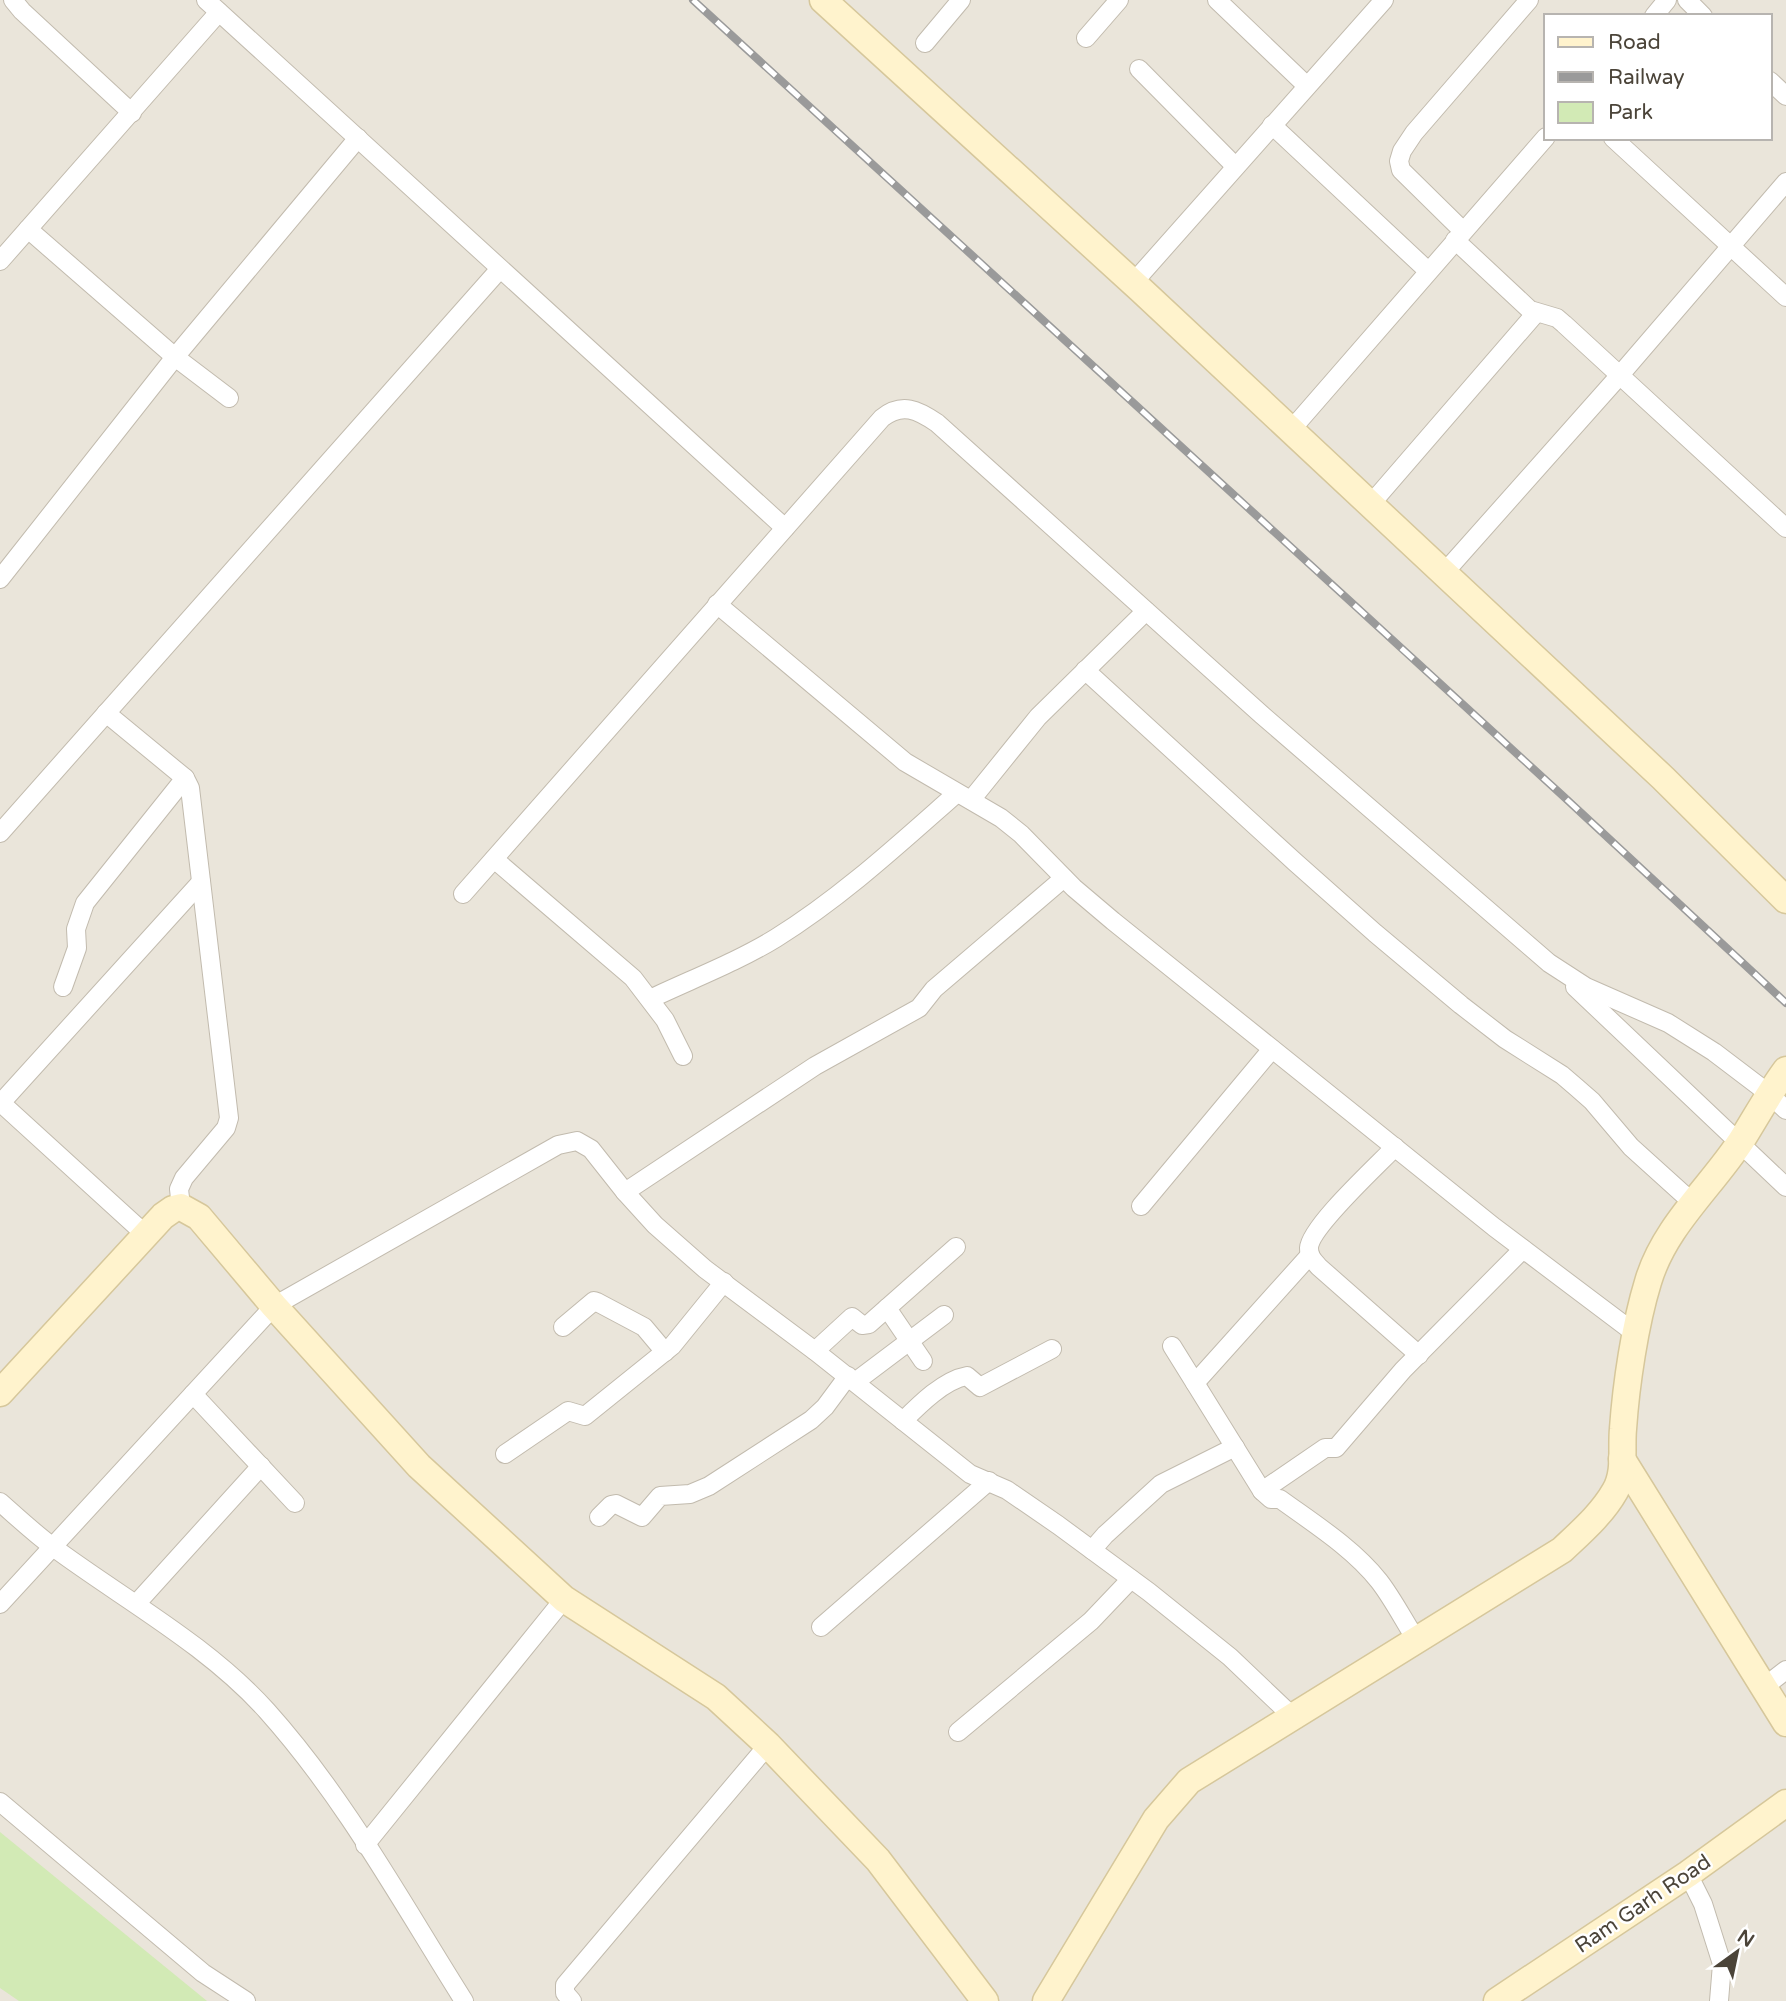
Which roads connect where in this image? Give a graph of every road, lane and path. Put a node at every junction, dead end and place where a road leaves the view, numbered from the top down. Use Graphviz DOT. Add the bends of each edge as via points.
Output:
graph roads {
  1 [pos="13,0"];
  2 [pos="824,0"];
  3 [pos="961,0"];
  4 [pos="1119,0"];
  5 [pos="1217,0"];
  6 [pos="1529,0"];
  7 [pos="1667,0"];
  8 [pos="1687,0"];
  9 [pos="1381,1"];
  10 [pos="213,6"];
  11 [pos="1656,14"];
  12 [pos="1701,14"];
  13 [pos="1086,38"];
  14 [pos="925,43"];
  15 [pos="1139,69"];
  16 [pos="1772,83"];
  17 [pos="1307,86"];
  18 [pos="1786,96"];
  19 [pos="132,113"];
  20 [pos="1272,125"];
  21 [pos="358,138"];
  22 [pos="1544,139"];
  23 [pos="1615,140"];
  24 [pos="1235,166"];
  25 [pos="1786,182"];
  26 [pos="28,229"];
  27 [pos="1459,235"];
  28 [pos="1732,245"];
  29 [pos="0,261"];
  30 [pos="499,270"];
  31 [pos="1429,271"];
  32 [pos="1133,283"];
  33 [pos="1786,297"];
  34 [pos="1536,313"];
  35 [pos="175,357"];
  36 [pos="1620,375"];
  37 [pos="229,398"];
  38 [pos="1291,430"];
  39 [pos="1370,505"];
  40 [pos="785,528"];
  41 [pos="1786,528"];
  42 [pos="1444,573"];
  43 [pos="0,579"];
  44 [pos="717,604"];
  45 [pos="1146,611"];
  46 [pos="1085,670"];
  47 [pos="106,713"];
  48 [pos="185,778"];
  49 [pos="964,797"];
  50 [pos="0,833"];
  51 [pos="494,859"];
  52 [pos="1064,878"];
  53 [pos="201,882"];
  54 [pos="463,894"];
  55 [pos="1786,900"];
  56 [pos="1549,963"];
  57 [pos="63,986"];
  58 [pos="650,999"];
  59 [pos="1272,1049"];
  60 [pos="683,1056"];
  61 [pos="1786,1070"];
  62 [pos="1777,1102"];
  63 [pos="0,1103"];
  64 [pos="1740,1143"];
  65 [pos="1395,1147"];
  66 [pos="1786,1187"];
  67 [pos="625,1192"];
  68 [pos="1693,1203"];
  69 [pos="1141,1206"];
  70 [pos="181,1208"];
  71 [pos="146,1235"];
  72 [pos="956,1247"];
  73 [pos="1523,1249"];
  74 [pos="1310,1255"];
  75 [pos="724,1282"];
  76 [pos="274,1306"];
  77 [pos="887,1308"];
  78 [pos="944,1315"];
  79 [pos="563,1328"];
  80 [pos="1636,1334"];
  81 [pos="910,1342"];
  82 [pos="1172,1346"];
  83 [pos="1052,1349"];
  84 [pos="815,1351"];
  85 [pos="665,1352"];
  86 [pos="1419,1355"];
  87 [pos="923,1362"];
  88 [pos="851,1379"];
  89 [pos="1195,1383"];
  90 [pos="0,1393"];
  91 [pos="193,1394"];
  92 [pos="903,1420"];
  93 [pos="1235,1447"];
  94 [pos="505,1454"];
  95 [pos="1622,1459"];
  96 [pos="261,1465"];
  97 [pos="989,1481"];
  98 [pos="1262,1491"];
  99 [pos="0,1502"];
  100 [pos="295,1503"];
  101 [pos="599,1517"];
  102 [pos="52,1546"];
  103 [pos="1092,1550"];
  104 [pos="1131,1578"];
  105 [pos="564,1599"];
  106 [pos="137,1603"];
  107 [pos="0,1604"];
  108 [pos="821,1627"];
  109 [pos="1416,1641"];
  110 [pos="1786,1670"];
  111 [pos="1764,1687"];
  112 [pos="1292,1716"];
  113 [pos="1786,1723"];
  114 [pos="958,1731"];
  115 [pos="768,1745"];
  116 [pos="0,1802"];
  117 [pos="1786,1803"];
  118 [pos="365,1846"];
  119 [pos="1688,1874"];
  120 [pos="246,2001"];
  121 [pos="464,2001"];
  122 [pos="572,2001"];
  123 [pos="985,2001"];
  124 [pos="1046,2001"];
  125 [pos="1497,2001"];
  126 [pos="1719,2001"];
  1 -- 19 [label="street"];
  2 -- 32 [label="street"];
  3 -- 14 [label="street"];
  4 -- 13 [label="street"];
  5 -- 17 [label="street"];
  6 -- 27 [label="street" via="1425,119 1399,161 1401,170"];
  7 -- 11 [label="street"];
  8 -- 12 [label="street"];
  9 -- 17 [label="street"];
  10 -- 19 [label="street"];
  10 -- 21 [label="street"];
  15 -- 24 [label="street"];
  16 -- 18 [label="street"];
  17 -- 20 [label="street"];
  19 -- 26 [label="street"];
  20 -- 24 [label="street"];
  20 -- 31 [label="street"];
  21 -- 30 [label="street"];
  21 -- 35 [label="street"];
  22 -- 27 [label="street"];
  23 -- 28 [label="street"];
  24 -- 32 [label="street"];
  25 -- 28 [label="street"];
  26 -- 29 [label="street"];
  26 -- 35 [label="street"];
  27 -- 31 [label="street"];
  27 -- 34 [label="street"];
  28 -- 33 [label="street"];
  28 -- 36 [label="street"];
  30 -- 40 [label="street"];
  30 -- 47 [label="street"];
  31 -- 38 [label="street"];
  32 -- 38 [label="street"];
  34 -- 36 [label="street" via="1556,318"];
  34 -- 39 [label="street"];
  35 -- 37 [label="street"];
  35 -- 43 [label="street"];
  36 -- 41 [label="street"];
  36 -- 42 [label="street"];
  38 -- 39 [label="street"];
  39 -- 42 [label="street"];
  40 -- 44 [label="street"];
  40 -- 45 [label="street" via="882,418 896,409 913,410 937,423"];
  42 -- 55 [label="street"];
  44 -- 49 [label="street" via="880,742 930,779"];
  44 -- 51 [label="street"];
  45 -- 46 [label="street"];
  45 -- 56 [label="street"];
  46 -- 49 [label="street"];
  46 -- 68 [label="street" via="1385,941 1505,1039 1592,1101 1631,1147"];
  47 -- 48 [label="street"];
  47 -- 50 [label="street"];
  48 -- 53 [label="street"];
  48 -- 57 [label="street" via="85,902 76,929 77,948"];
  49 -- 52 [label="street" via="1021,834"];
  49 -- 58 [label="street" via="804,919 753,950"];
  51 -- 54 [label="street"];
  51 -- 58 [label="street" via="620,965"];
  52 -- 59 [label="street"];
  52 -- 67 [label="street" via="934,989 919,1008 815,1066"];
  53 -- 63 [label="street"];
  53 -- 70 [label="street" via="229,1118 226,1128 184,1178 179,1189"];
  56 -- 62 [label="street" via="1586,987 1668,1023 1714,1052"];
  56 -- 64 [label="street"];
  58 -- 60 [label="street"];
  59 -- 65 [label="street"];
  59 -- 69 [label="street"];
  61 -- 62 [label="street"];
  62 -- 64 [label="street"];
  63 -- 71 [label="street"];
  64 -- 66 [label="street"];
  64 -- 68 [label="street"];
  65 -- 73 [label="street"];
  65 -- 74 [label="street" via="1318,1228"];
  67 -- 75 [label="street" via="655,1225"];
  67 -- 76 [label="street" via="591,1149 577,1142 558,1145"];
  68 -- 80 [label="street" via="1661,1251 1648,1282"];
  70 -- 71 [label="street" via="163,1216"];
  70 -- 76 [label="street" via="206,1224"];
  71 -- 90 [label="street"];
  72 -- 77 [label="street"];
  73 -- 80 [label="street"];
  73 -- 86 [label="street"];
  74 -- 86 [label="street"];
  74 -- 89 [label="street"];
  75 -- 84 [label="street"];
  75 -- 85 [label="street"];
  76 -- 91 [label="street"];
  76 -- 105 [label="street" via="419,1466"];
  77 -- 81 [label="street"];
  77 -- 84 [label="street" via="867,1326 852,1317"];
  78 -- 81 [label="street"];
  79 -- 85 [label="street" via="594,1301 644,1327"];
  80 -- 95 [label="street"];
  81 -- 87 [label="street"];
  81 -- 88 [label="street"];
  82 -- 89 [label="street"];
  83 -- 92 [label="street" via="980,1387 967,1376 957,1379 930,1395"];
  84 -- 88 [label="street"];
  85 -- 94 [label="street" via="585,1416 568,1411"];
  86 -- 98 [label="street" via="1336,1448 1325,1448"];
  88 -- 92 [label="street"];
  88 -- 101 [label="street" via="811,1420 709,1486 690,1494 660,1496 642,1517 616,1504"];
  89 -- 93 [label="street"];
  91 -- 96 [label="street"];
  91 -- 102 [label="street"];
  92 -- 97 [label="street" via="977,1479"];
  93 -- 98 [label="street"];
  93 -- 103 [label="street" via="1161,1484"];
  95 -- 109 [label="street" via="1617,1489 1563,1550"];
  95 -- 111 [label="street"];
  96 -- 100 [label="street"];
  96 -- 106 [label="street"];
  97 -- 103 [label="street"];
  97 -- 108 [label="street"];
  98 -- 109 [label="street" via="1324,1531 1365,1566"];
  99 -- 102 [label="street"];
  102 -- 106 [label="street"];
  102 -- 107 [label="street"];
  103 -- 104 [label="street"];
  104 -- 112 [label="street" via="1230,1657"];
  104 -- 114 [label="street" via="1091,1621"];
  105 -- 115 [label="street" via="716,1697"];
  105 -- 118 [label="street"];
  106 -- 118 [label="street" via="232,1677 267,1711 327,1784"];
  109 -- 112 [label="street"];
  110 -- 111 [label="street"];
  111 -- 113 [label="street"];
  112 -- 124 [label="street" via="1189,1781 1164,1809"];
  115 -- 122 [label="street" via="568,1983 565,1993"];
  115 -- 123 [label="street" via="878,1860"];
  116 -- 120 [label="street" via="203,1973"];
  117 -- 119 [label="street, Ram Garh Road"];
  118 -- 121 [label="street"];
  119 -- 125 [label="street, Ram Garh Road"];
  119 -- 126 [label="street" via="1722,1964"];
}
